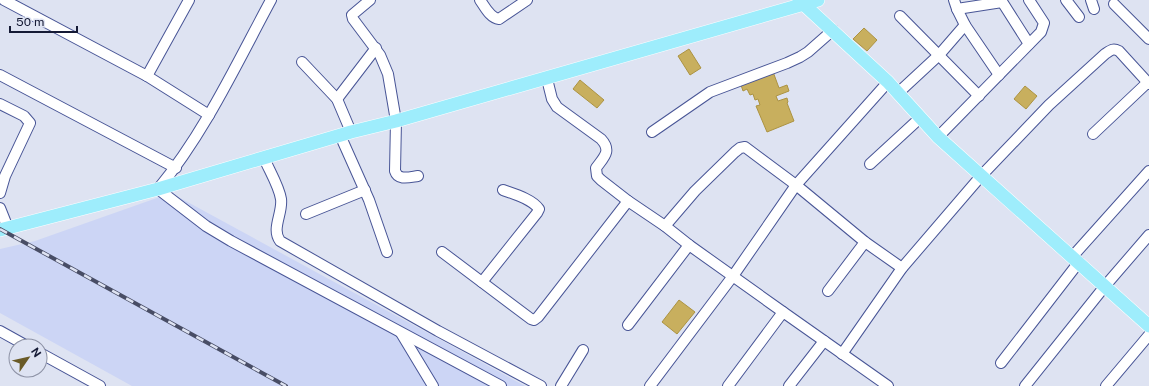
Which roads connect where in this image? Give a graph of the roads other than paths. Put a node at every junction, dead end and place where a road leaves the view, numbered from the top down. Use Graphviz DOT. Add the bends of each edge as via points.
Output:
graph roads {
  1 [pos="5,0"];
  2 [pos="189,0"];
  3 [pos="271,0"];
  4 [pos="370,0"];
  5 [pos="480,0"];
  6 [pos="527,0"];
  7 [pos="818,0"];
  8 [pos="1029,0"];
  9 [pos="1066,0"];
  10 [pos="1001,1"];
  11 [pos="802,2"];
  12 [pos="956,4"];
  13 [pos="1114,4"];
  14 [pos="900,16"];
  15 [pos="1078,17"];
  16 [pos="965,25"];
  17 [pos="833,30"];
  18 [pos="1149,39"];
  19 [pos="1029,44"];
  20 [pos="376,48"];
  21 [pos="939,55"];
  22 [pos="302,62"];
  23 [pos="0,75"];
  24 [pos="999,75"];
  25 [pos="147,76"];
  26 [pos="547,79"];
  27 [pos="888,82"];
  28 [pos="1148,84"];
  29 [pos="898,93"];
  30 [pos="979,96"];
  31 [pos="337,99"];
  32 [pos="0,104"];
  33 [pos="209,115"];
  34 [pos="920,118"];
  35 [pos="396,122"];
  36 [pos="652,132"];
  37 [pos="346,134"];
  38 [pos="1093,134"];
  39 [pos="938,138"];
  40 [pos="264,158"];
  41 [pos="870,164"];
  42 [pos="176,168"];
  43 [pos="1149,171"];
  44 [pos="418,176"];
  45 [pos="981,176"];
  46 [pos="796,185"];
  47 [pos="158,189"];
  48 [pos="365,190"];
  49 [pos="503,190"];
  50 [pos="0,192"];
  51 [pos="628,201"];
  52 [pos="0,208"];
  53 [pos="306,214"];
  54 [pos="665,226"];
  55 [pos="4,229"];
  56 [pos="1149,235"];
  57 [pos="865,242"];
  58 [pos="689,245"];
  59 [pos="387,252"];
  60 [pos="442,252"];
  61 [pos="1076,260"];
  62 [pos="902,268"];
  63 [pos="733,276"];
  64 [pos="482,282"];
  65 [pos="1105,286"];
  66 [pos="828,291"];
  67 [pos="783,312"];
  68 [pos="628,325"];
  69 [pos="1149,326"];
  70 [pos="0,331"];
  71 [pos="401,332"];
  72 [pos="1149,335"];
  73 [pos="13,338"];
  74 [pos="824,341"];
  75 [pos="583,350"];
  76 [pos="842,354"];
  77 [pos="48,357"];
  78 [pos="1001,363"];
  79 [pos="100,386"];
  80 [pos="432,386"];
  81 [pos="501,386"];
  82 [pos="541,386"];
  83 [pos="561,386"];
  84 [pos="650,386"];
  85 [pos="728,386"];
  86 [pos="789,386"];
  87 [pos="888,386"];
  88 [pos="1025,386"];
  89 [pos="1106,386"];
  1 -- 25 [label="street"];
  2 -- 25 [label="street"];
  3 -- 33 [label="street"];
  4 -- 20 [label="street" via="352,16"];
  5 -- 6 [label="street" via="491,16 499,19"];
  7 -- 11 [label="main road"];
  8 -- 19 [label="street" via="1044,23 1041,32"];
  9 -- 15 [label="street"];
  10 -- 12 [label="street"];
  10 -- 19 [label="street"];
  11 -- 17 [label="main road"];
  11 -- 26 [label="main road"];
  12 -- 16 [label="street"];
  13 -- 18 [label="street"];
  14 -- 21 [label="street"];
  16 -- 21 [label="street"];
  16 -- 24 [label="street"];
  17 -- 27 [label="main road"];
  17 -- 36 [label="street" via="808,52 787,63 710,92"];
  19 -- 24 [label="street"];
  20 -- 31 [label="street"];
  20 -- 35 [label="street" via="388,74"];
  21 -- 29 [label="street"];
  21 -- 30 [label="street"];
  22 -- 31 [label="street"];
  23 -- 42 [label="street"];
  24 -- 30 [label="street"];
  25 -- 33 [label="street"];
  26 -- 35 [label="main road"];
  26 -- 51 [label="street" via="552,99 557,107 606,144 606,155 596,168 598,176"];
  27 -- 29 [label="main road"];
  27 -- 46 [label="street"];
  28 -- 38 [label="street"];
  28 -- 45 [label="street" via="1119,51 1111,50 1049,105"];
  29 -- 34 [label="main road"];
  30 -- 39 [label="street"];
  31 -- 37 [label="street"];
  32 -- 50 [label="street" via="24,116 30,123"];
  33 -- 42 [label="street"];
  34 -- 39 [label="main road"];
  34 -- 41 [label="street"];
  35 -- 37 [label="main road"];
  35 -- 44 [label="street" via="396,174 402,178"];
  37 -- 40 [label="main road"];
  37 -- 48 [label="street"];
  39 -- 45 [label="main road"];
  40 -- 47 [label="main road"];
  40 -- 82 [label="street" via="281,198 276,233 280,241"];
  42 -- 47 [label="street"];
  43 -- 61 [label="street"];
  45 -- 61 [label="main road"];
  45 -- 62 [label="street"];
  46 -- 54 [label="street" via="750,150 740,148 695,191"];
  46 -- 57 [label="street"];
  46 -- 63 [label="street"];
  47 -- 55 [label="main road"];
  47 -- 71 [label="street" via="206,226 231,241"];
  48 -- 53 [label="street"];
  48 -- 59 [label="street"];
  49 -- 64 [label="street" via="531,202 539,209"];
  51 -- 54 [label="street"];
  51 -- 64 [label="street" via="536,319 531,319"];
  52 -- 55 [label="street"];
  54 -- 58 [label="street"];
  56 -- 65 [label="street"];
  57 -- 62 [label="street"];
  57 -- 66 [label="street"];
  58 -- 63 [label="street"];
  58 -- 68 [label="street"];
  60 -- 64 [label="street"];
  61 -- 65 [label="main road"];
  61 -- 78 [label="street"];
  62 -- 76 [label="street"];
  63 -- 67 [label="street"];
  63 -- 84 [label="street"];
  65 -- 69 [label="main road"];
  65 -- 88 [label="street"];
  67 -- 74 [label="street"];
  67 -- 85 [label="street"];
  70 -- 73 [label="street"];
  71 -- 80 [label="street"];
  71 -- 81 [label="street"];
  72 -- 89 [label="street"];
  74 -- 76 [label="street"];
  74 -- 86 [label="street"];
  75 -- 83 [label="street"];
  76 -- 87 [label="street"];
  77 -- 79 [label="street"];
}
